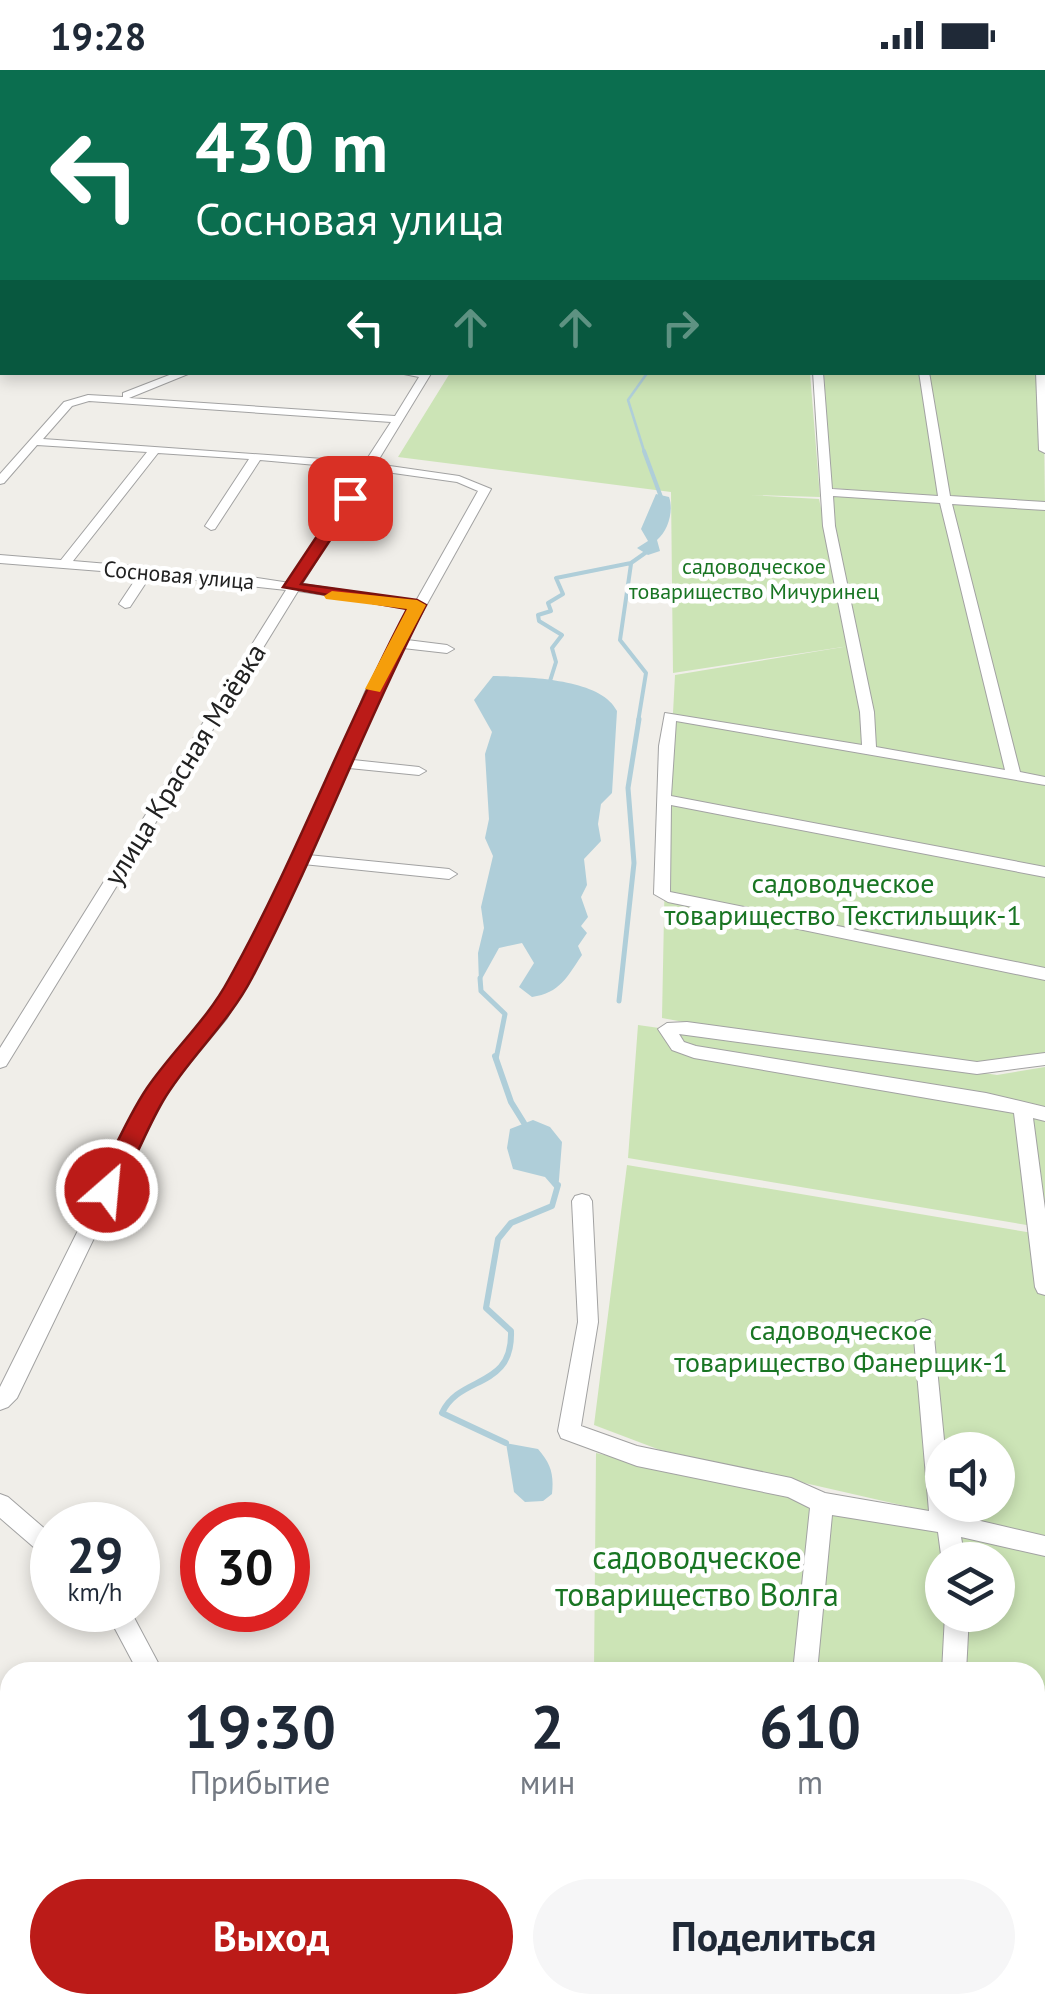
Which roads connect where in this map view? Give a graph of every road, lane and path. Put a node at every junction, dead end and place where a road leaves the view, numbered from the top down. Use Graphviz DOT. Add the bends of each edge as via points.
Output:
graph roads {
  1 [pos="180,375"];
  2 [pos="425,375"];
  3 [pos="818,375"];
  4 [pos="924,375"];
  5 [pos="1042,375"];
  6 [pos="120,397"];
  7 [pos="397,419"];
  8 [pos="36,442"];
  9 [pos="1045,450"];
  10 [pos="154,451"];
  11 [pos="255,459"];
  12 [pos="370,468"];
  13 [pos="0,482"];
  14 [pos="826,492"];
  15 [pos="945,500"];
  16 [pos="1045,506"];
  17 [pos="210,526"];
  18 [pos="0,559"];
  19 [pos="66,564"];
  20 [pos="147,572"];
  21 [pos="291,587"];
  22 [pos="125,604"];
  23 [pos="417,605"];
  24 [pos="398,643"];
  25 [pos="447,649"];
  26 [pos="870,747"];
  27 [pos="344,763"];
  28 [pos="420,771"];
  29 [pos="1013,773"];
  30 [pos="1045,780"];
  31 [pos="667,800"];
  32 [pos="299,859"];
  33 [pos="1045,872"];
  34 [pos="449,874"];
  35 [pos="1045,974"];
  36 [pos="1045,1060"];
  37 [pos="0,1062"];
  38 [pos="1023,1110"];
  39 [pos="1045,1114"];
  40 [pos="582,1202"];
  41 [pos="1045,1288"];
  42 [pos="923,1327"];
  43 [pos="0,1401"];
  44 [pos="822,1503"];
  45 [pos="0,1504"];
  46 [pos="948,1524"];
  47 [pos="30,1530"];
  48 [pos="950,1542"];
  49 [pos="1045,1546"];
  50 [pos="129,1632"];
  51 [pos="956,1632"];
  52 [pos="146,1662"];
  53 [pos="805,1662"];
  54 [pos="955,1662"];
  1 -- 6 [label="street"];
  2 -- 7 [label="street, улица Красная Маёвка"];
  3 -- 14 [label="street"];
  4 -- 15 [label="street"];
  5 -- 9 [label="street"];
  6 -- 7 [label="street"];
  6 -- 8 [label="street" via="75,400"];
  7 -- 12 [label="street, улица Красная Маёвка"];
  8 -- 10 [label="street"];
  8 -- 13 [label="street"];
  10 -- 11 [label="street"];
  10 -- 19 [label="street"];
  11 -- 12 [label="street"];
  11 -- 17 [label="street"];
  12 -- 21 [label="street, улица Красная Маёвка"];
  12 -- 23 [label="street" via="462,478 486,489"];
  14 -- 15 [label="street"];
  14 -- 26 [label="street"];
  15 -- 16 [label="street"];
  15 -- 29 [label="street"];
  18 -- 19 [label="street, Сосновая улица"];
  19 -- 20 [label="street, Сосновая улица"];
  20 -- 21 [label="street, Сосновая улица"];
  20 -- 22 [label="street"];
  21 -- 23 [label="street, Сосновая улица"];
  21 -- 37 [label="street, улица Красная Маёвка"];
  23 -- 24 [label="street"];
  24 -- 25 [label="street"];
  24 -- 27 [label="street"];
  26 -- 29 [label="street"];
  26 -- 31 [label="street" via="670,716"];
  27 -- 28 [label="street"];
  27 -- 32 [label="street"];
  29 -- 30 [label="street"];
  31 -- 33 [label="street"];
  31 -- 35 [label="street" via="662,894 668,897"];
  32 -- 34 [label="street"];
  32 -- 43 [label="street" via="218,1018 155,1094"];
  36 -- 38 [label="street" via="977,1068 667,1029 678,1046 694,1052"];
  38 -- 39 [label="street"];
  38 -- 41 [label="street"];
  40 -- 44 [label="street" via="588,1322 569,1431 637,1456 791,1488"];
  42 -- 46 [label="street" via="940,1510"];
  44 -- 46 [label="street"];
  44 -- 53 [label="street"];
  45 -- 47 [label="street"];
  46 -- 48 [label="street"];
  46 -- 49 [label="street"];
  50 -- 52 [label="street"];
  51 -- 54 [label="street"];
}
